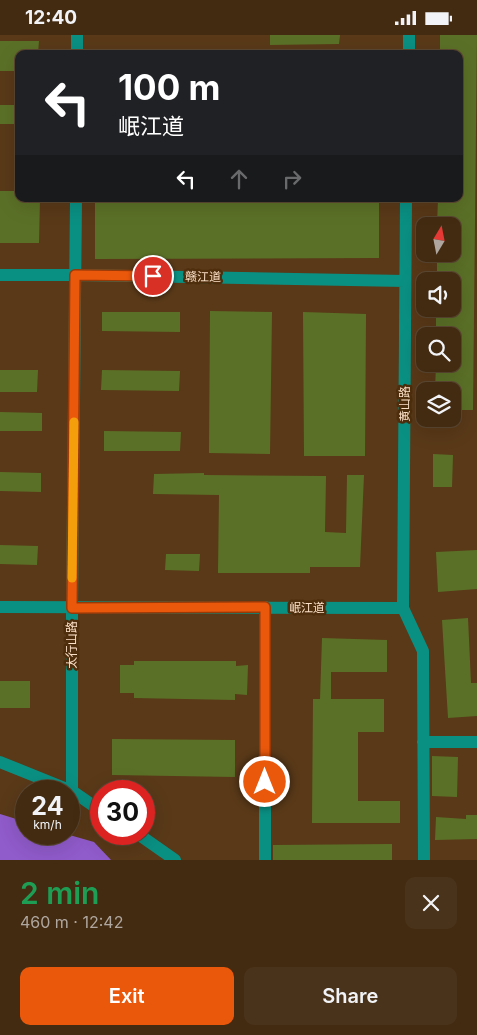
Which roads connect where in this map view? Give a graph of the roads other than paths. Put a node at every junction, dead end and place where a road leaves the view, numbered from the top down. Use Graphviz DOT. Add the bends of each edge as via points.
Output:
graph roads {
  1 [pos="77,35"];
  2 [pos="409,35"];
  3 [pos="77,50"];
  4 [pos="409,50"];
  5 [pos="76,202"];
  6 [pos="406,202"];
  7 [pos="0,275"];
  8 [pos="75,275"];
  9 [pos="405,281"];
  10 [pos="0,607"];
  11 [pos="265,607"];
  12 [pos="72,608"];
  13 [pos="403,608"];
  14 [pos="423,742"];
  15 [pos="477,742"];
  16 [pos="0,762"];
  17 [pos="45,780"];
  18 [pos="72,780"];
  19 [pos="154,845"];
  20 [pos="175,860"];
  21 [pos="265,860"];
  22 [pos="424,860"];
  1 -- 3 [label="street"];
  2 -- 4 [label="street"];
  5 -- 8 [label="street, 太行山路"];
  6 -- 9 [label="street, 黄山路"];
  7 -- 8 [label="street, 赣江道"];
  8 -- 9 [label="street, 赣江道"];
  8 -- 12 [label="street, 太行山路"];
  9 -- 13 [label="street, 黄山路"];
  10 -- 12 [label="street, 岷江道"];
  11 -- 12 [label="street, 岷江道"];
  11 -- 13 [label="street, 岷江道"];
  11 -- 21 [label="street"];
  12 -- 18 [label="street, 太行山路"];
  13 -- 14 [label="street" via="423,651"];
  14 -- 15 [label="street"];
  14 -- 22 [label="street"];
  16 -- 17 [label="street"];
  19 -- 20 [label="street"];
}
